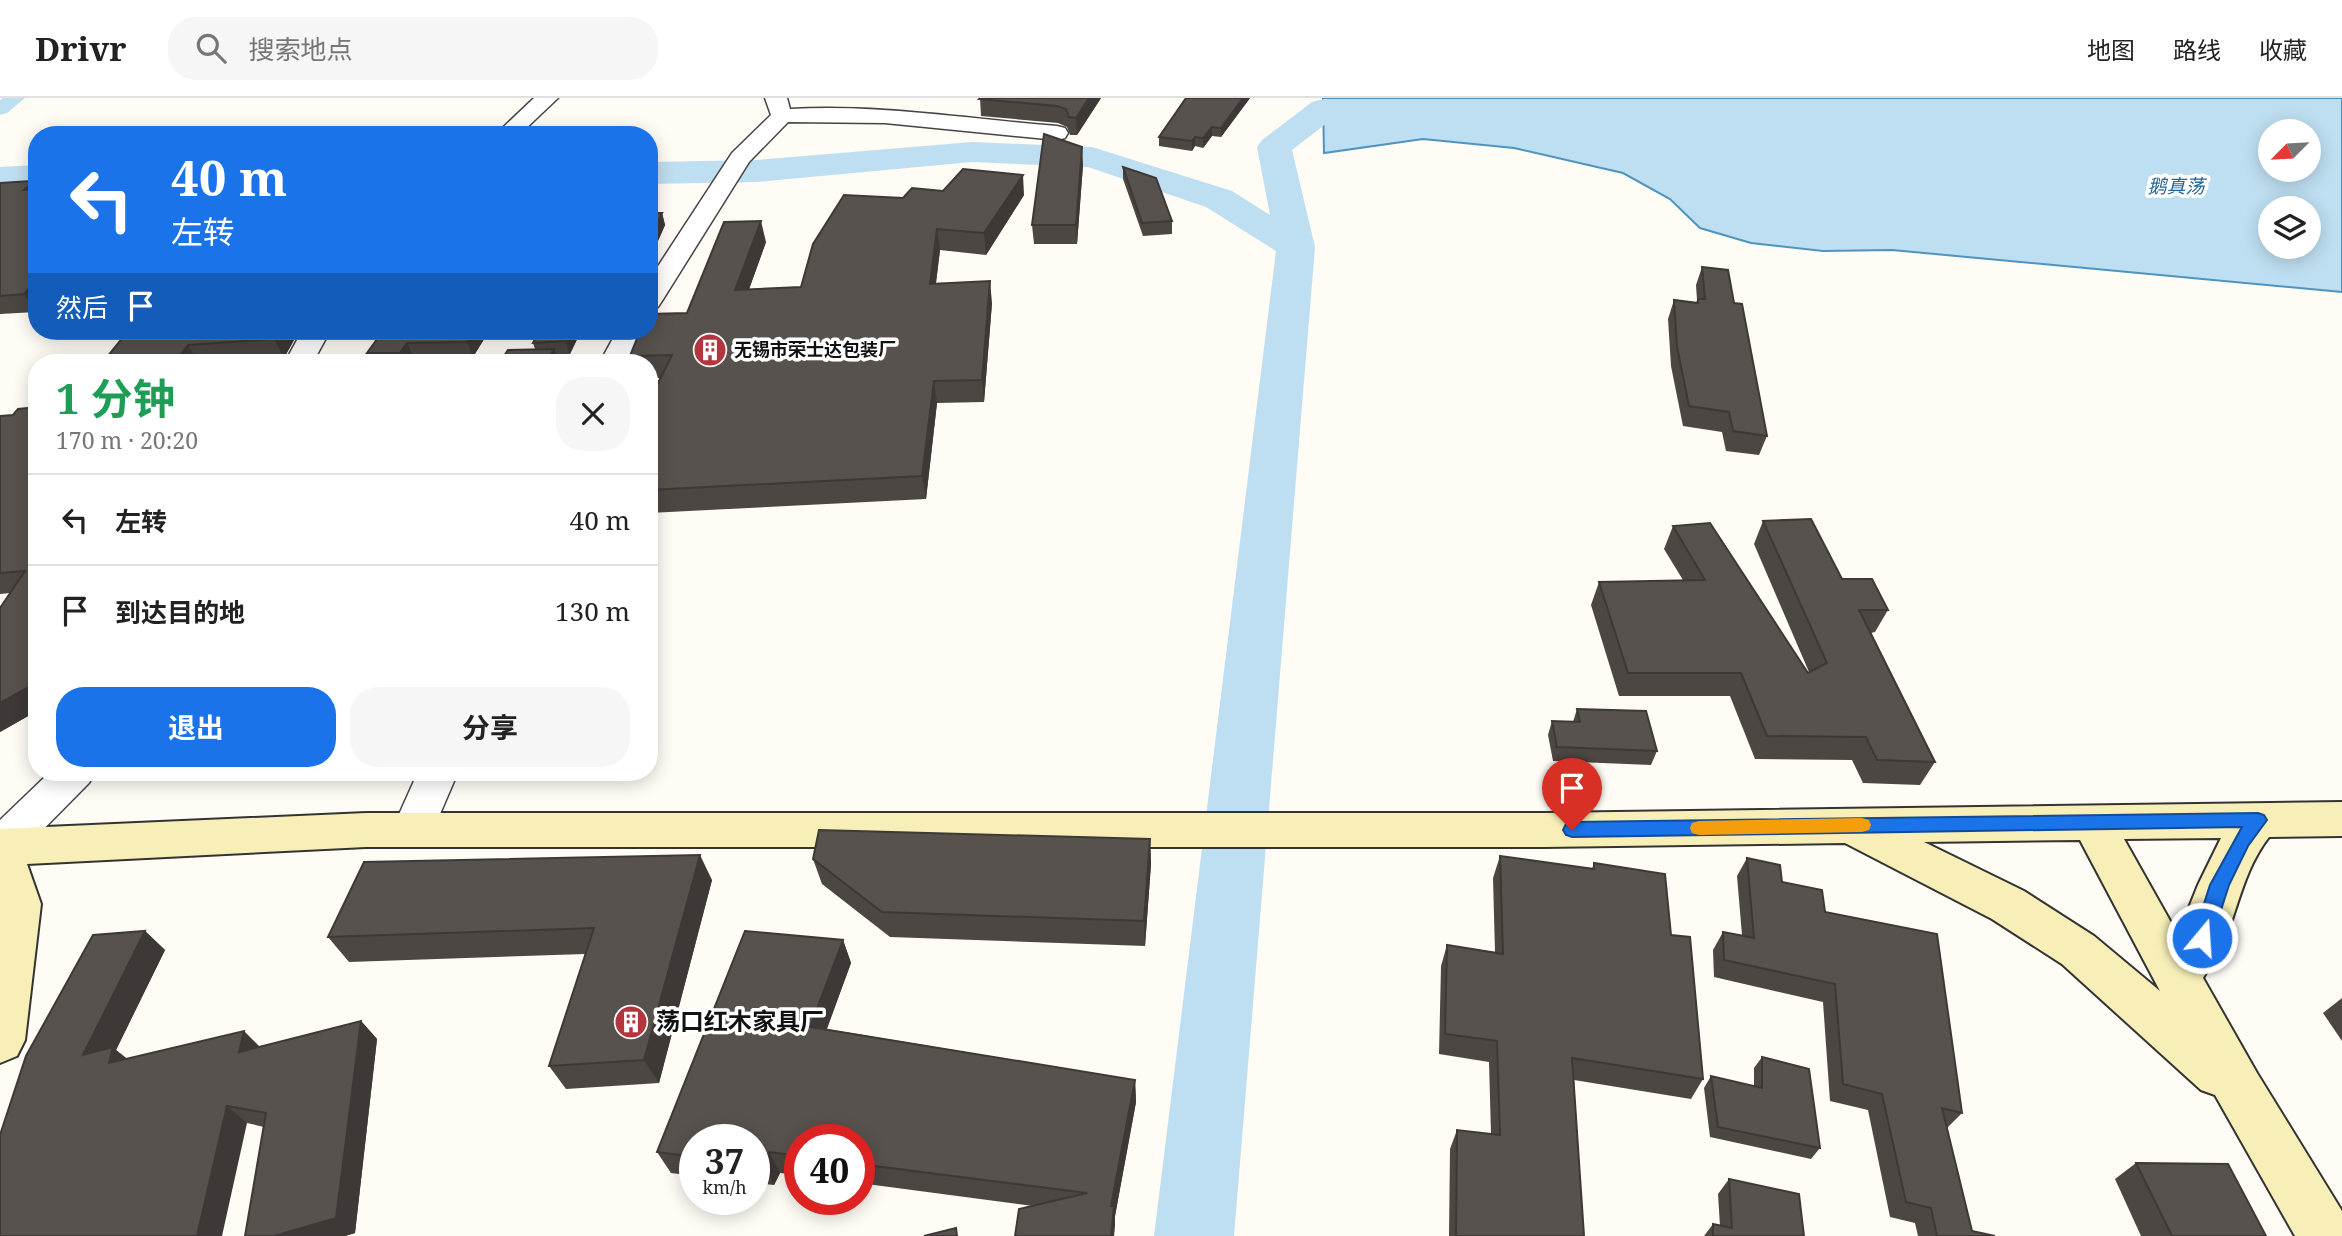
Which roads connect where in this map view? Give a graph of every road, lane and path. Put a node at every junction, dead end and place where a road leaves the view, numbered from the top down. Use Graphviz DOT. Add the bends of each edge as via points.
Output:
graph roads {
  1 [pos="547,98"];
  2 [pos="779,107"];
  3 [pos="516,126"];
  4 [pos="1057,133"];
  5 [pos="658,286"];
  6 [pos="66,781"];
  7 [pos="434,781"];
  8 [pos="2342,819"];
  9 [pos="2258,820"];
  10 [pos="2092,822"];
  11 [pos="1851,825"];
  12 [pos="413,830"];
  13 [pos="0,848"];
  14 [pos="2178,976"];
  15 [pos="0,1040"];
  16 [pos="2239,1090"];
  17 [pos="2326,1236"];
  1 -- 3 [label="street"];
  2 -- 4 [label="street"];
  2 -- 5 [label="street" via="716,193"];
  6 -- 13 [label="street"];
  7 -- 12 [label="street"];
  8 -- 9 [label="main road"];
  9 -- 10 [label="main road"];
  9 -- 14 [label="main road" via="2241,841 2202,938"];
  10 -- 11 [label="main road"];
  10 -- 14 [label="main road"];
  11 -- 12 [label="main road" via="1544,830"];
  11 -- 16 [label="main road" via="2008,905 2078,950"];
  12 -- 13 [label="main road"];
  13 -- 15 [label="main road" via="18,904"];
  14 -- 16 [label="main road"];
  16 -- 17 [label="main road"];
}
